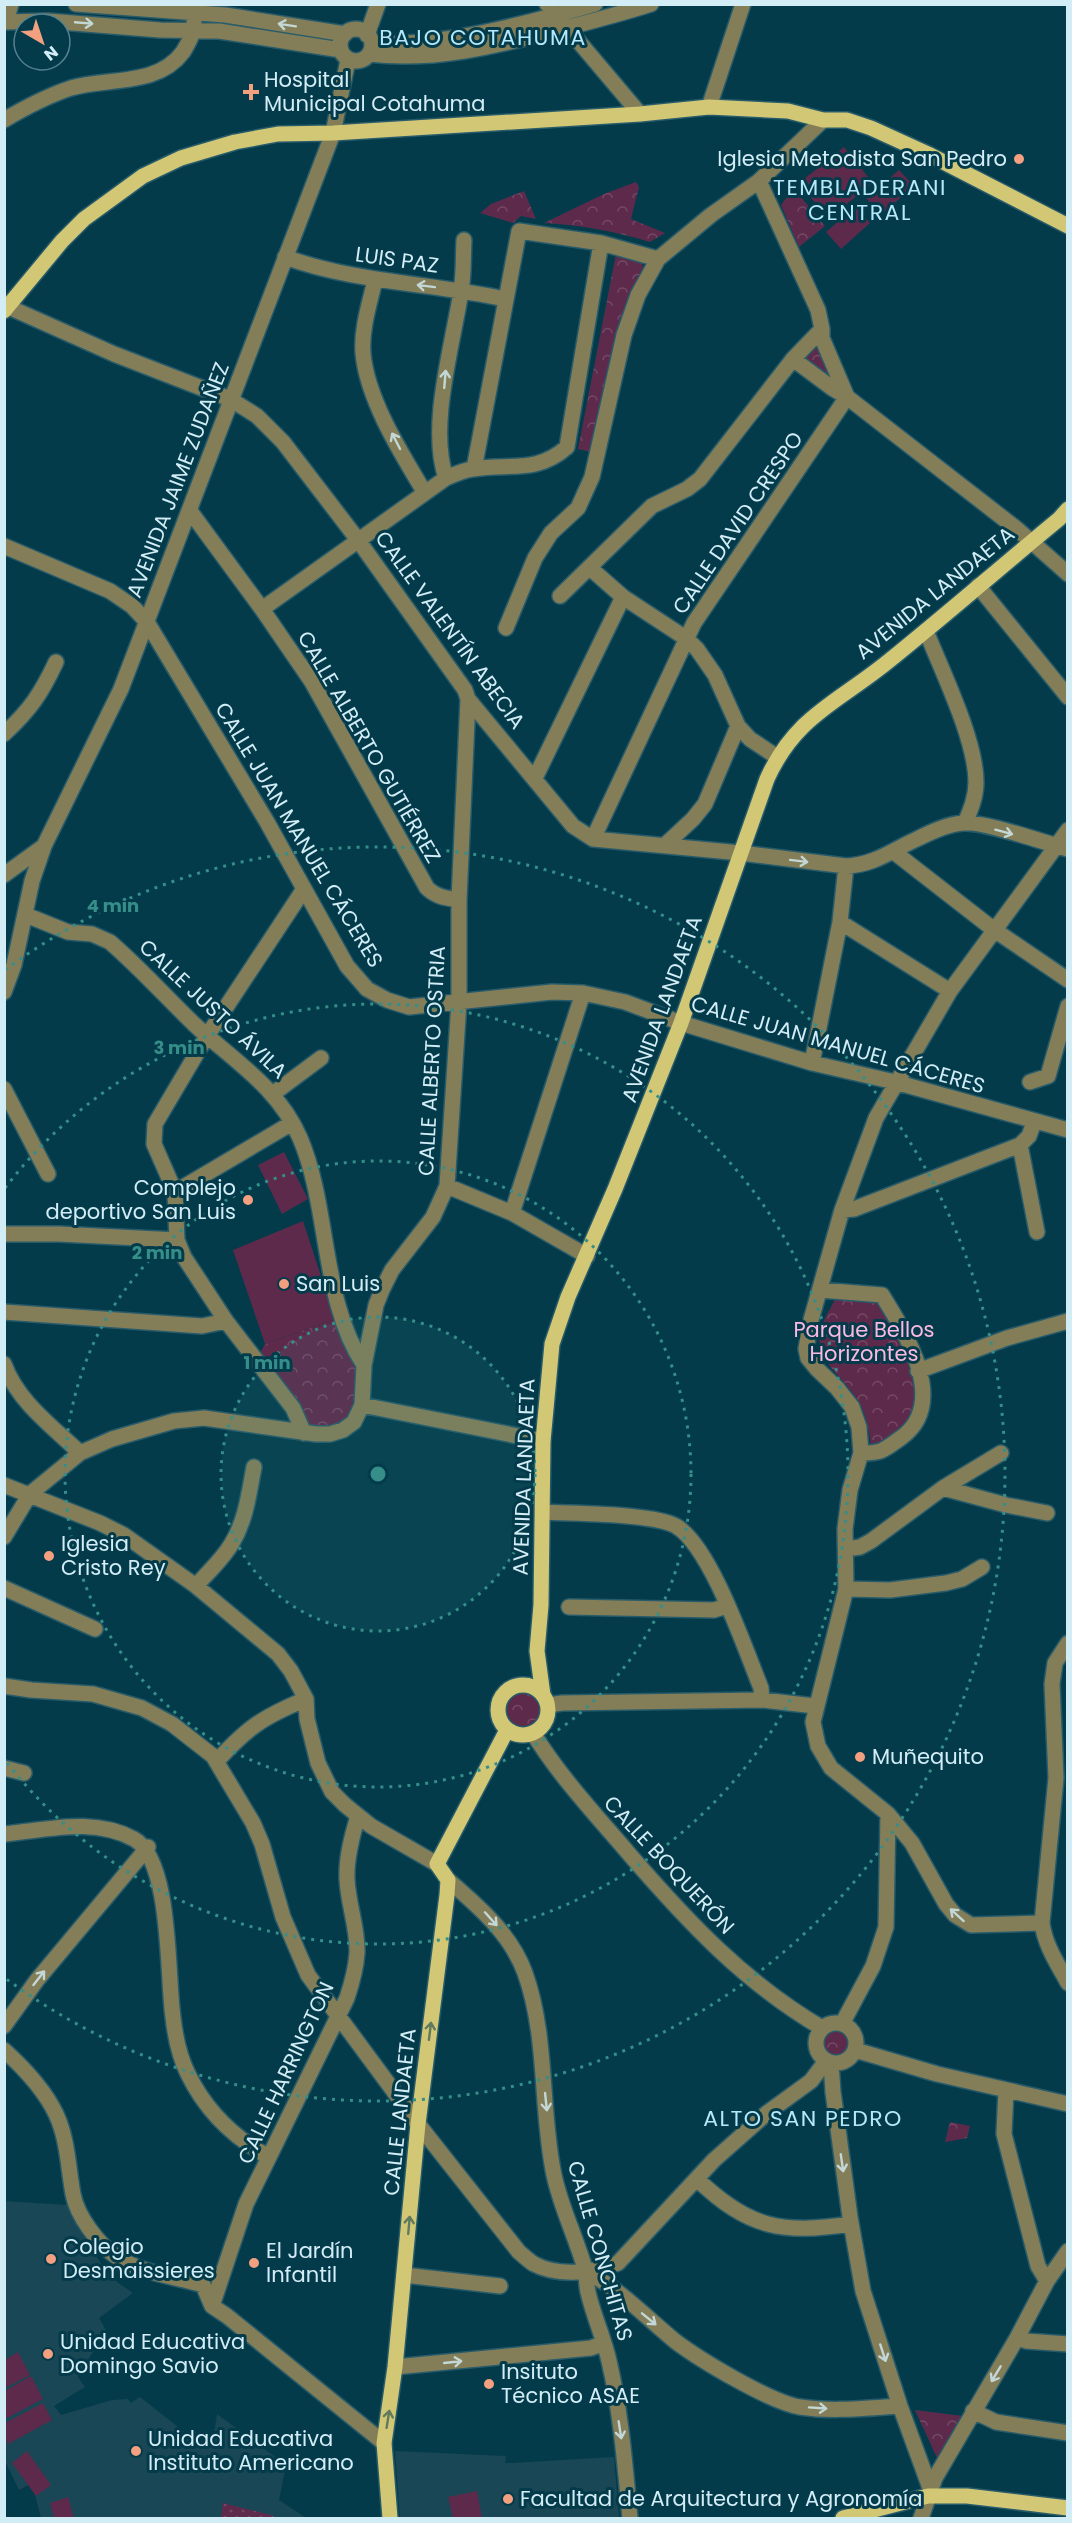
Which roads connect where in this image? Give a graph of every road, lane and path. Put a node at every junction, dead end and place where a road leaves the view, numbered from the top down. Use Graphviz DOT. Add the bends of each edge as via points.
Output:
graph roads {
  1 [pos="76,4"];
  2 [pos="595,4"];
  3 [pos="651,4"];
  4 [pos="743,4"];
  5 [pos="7,5"];
  6 [pos="96,5"];
  7 [pos="375,7"];
  8 [pos="195,8"];
  9 [pos="552,10"];
  10 [pos="5,22"];
  11 [pos="567,27"];
  12 [pos="194,30"];
  13 [pos="345,34"];
  14 [pos="369,44"];
  15 [pos="348,61"];
  16 [pos="709,106"];
  17 [pos="640,114"];
  18 [pos="4,120"];
  19 [pos="823,120"];
  20 [pos="333,133"];
  21 [pos="759,181"];
  22 [pos="1068,226"];
  23 [pos="464,240"];
  24 [pos="601,243"];
  25 [pos="285,257"];
  26 [pos="658,259"];
  27 [pos="375,279"];
  28 [pos="461,290"];
  29 [pos="505,299"];
  30 [pos="5,308"];
  31 [pos="822,329"];
  32 [pos="793,359"];
  33 [pos="847,397"];
  34 [pos="230,399"];
  35 [pos="474,469"];
  36 [pos="446,478"];
  37 [pos="425,493"];
  38 [pos="190,511"];
  39 [pos="1065,515"];
  40 [pos="358,540"];
  41 [pos="1032,541"];
  42 [pos="4,546"];
  43 [pos="590,568"];
  44 [pos="1068,574"];
  45 [pos="978,586"];
  46 [pos="560,596"];
  47 [pos="623,597"];
  48 [pos="262,609"];
  49 [pos="147,622"];
  50 [pos="506,628"];
  51 [pos="926,631"];
  52 [pos="687,639"];
  53 [pos="56,662"];
  54 [pos="1068,697"];
  55 [pos="468,699"];
  56 [pos="738,726"];
  57 [pos="4,734"];
  58 [pos="777,757"];
  59 [pos="535,778"];
  60 [pos="965,823"];
  61 [pos="1068,830"];
  62 [pos="593,838"];
  63 [pos="665,845"];
  64 [pos="44,846"];
  65 [pos="1061,847"];
  66 [pos="894,852"];
  67 [pos="741,853"];
  68 [pos="846,866"];
  69 [pos="4,875"];
  70 [pos="304,890"];
  71 [pos="459,900"];
  72 [pos="26,915"];
  73 [pos="840,922"];
  74 [pos="993,929"];
  75 [pos="1068,980"];
  76 [pos="950,991"];
  77 [pos="4,992"];
  78 [pos="583,993"];
  79 [pos="459,1002"];
  80 [pos="1068,1006"];
  81 [pos="681,1023"];
  82 [pos="207,1036"];
  83 [pos="321,1058"];
  84 [pos="812,1063"];
  85 [pos="895,1082"];
  86 [pos="1030,1082"];
  87 [pos="4,1089"];
  88 [pos="274,1093"];
  89 [pos="1034,1122"];
  90 [pos="292,1123"];
  91 [pos="1068,1130"];
  92 [pos="1020,1145"];
  93 [pos="48,1174"];
  94 [pos="447,1186"];
  95 [pos="175,1192"];
  96 [pos="842,1210"];
  97 [pos="512,1213"];
  98 [pos="1037,1232"];
  99 [pos="4,1234"];
  100 [pos="177,1240"];
  101 [pos="587,1256"];
  102 [pos="820,1290"];
  103 [pos="4,1312"];
  104 [pos="226,1321"];
  105 [pos="1068,1321"];
  106 [pos="4,1364"];
  107 [pos="364,1365"];
  108 [pos="918,1371"];
  109 [pos="362,1405"];
  110 [pos="304,1433"];
  111 [pos="543,1441"];
  112 [pos="80,1453"];
  113 [pos="861,1453"];
  114 [pos="1001,1453"];
  115 [pos="254,1467"];
  116 [pos="4,1485"];
  117 [pos="943,1488"];
  118 [pos="30,1494"];
  119 [pos="543,1512"];
  120 [pos="1047,1513"];
  121 [pos="4,1537"];
  122 [pos="846,1549"];
  123 [pos="982,1567"];
  124 [pos="196,1586"];
  125 [pos="4,1587"];
  126 [pos="846,1589"];
  127 [pos="727,1606"];
  128 [pos="569,1607"];
  129 [pos="95,1629"];
  130 [pos="1068,1642"];
  131 [pos="537,1651"];
  132 [pos="4,1686"];
  133 [pos="513,1686"];
  134 [pos="306,1699"];
  135 [pos="546,1700"];
  136 [pos="762,1700"];
  137 [pos="815,1706"];
  138 [pos="507,1730"];
  139 [pos="533,1733"];
  140 [pos="217,1761"];
  141 [pos="4,1768"];
  142 [pos="24,1773"];
  143 [pos="1062,1779"];
  144 [pos="888,1814"];
  145 [pos="358,1816"];
  146 [pos="4,1834"];
  147 [pos="147,1848"];
  148 [pos="437,1864"];
  149 [pos="448,1880"];
  150 [pos="1041,1923"];
  151 [pos="1068,1983"];
  152 [pos="339,2014"];
  153 [pos="842,2024"];
  154 [pos="4,2026"];
  155 [pos="822,2028"];
  156 [pos="4,2050"];
  157 [pos="855,2050"];
  158 [pos="828,2062"];
  159 [pos="1006,2090"];
  160 [pos="1068,2104"];
  161 [pos="418,2124"];
  162 [pos="269,2157"];
  163 [pos="697,2180"];
  164 [pos="851,2224"];
  165 [pos="1068,2251"];
  166 [pos="586,2271"];
  167 [pos="404,2275"];
  168 [pos="1047,2281"];
  169 [pos="500,2286"];
  170 [pos="212,2306"];
  171 [pos="1017,2338"];
  172 [pos="604,2343"];
  173 [pos="1068,2344"];
  174 [pos="395,2367"];
  175 [pos="900,2406"];
  176 [pos="973,2412"];
  177 [pos="1068,2433"];
  178 [pos="384,2443"];
  179 [pos="929,2492"];
  180 [pos="1068,2508"];
  181 [pos="390,2518"];
  182 [pos="630,2518"];
  183 [pos="843,2518"];
  184 [pos="921,2518"];
  1 -- 6 [label="street"];
  2 -- 9 [label="street"];
  3 -- 11 [label="street"];
  4 -- 16 [label="street"];
  5 -- 10 [label="street"];
  6 -- 8 [label="street" via="166,12"];
  7 -- 14 [label="street"];
  8 -- 12 [label="street"];
  13 -- 8 [label="street, one-way"];
  9 -- 11 [label="street"];
  9 -- 14 [label="street" via="437,40"];
  10 -- 12 [label="street, one-way"];
  11 -- 14 [label="street" via="507,43 418,57"];
  11 -- 17 [label="street"];
  12 -- 15 [label="street" via="243,33"];
  12 -- 18 [label="street" via="179,57 161,71 75,87"];
  13 -- 14 [label="street" via="359,30"];
  13 -- 15 [label="street" via="340,42"];
  14 -- 15 [label="street" via="360,61"];
  15 -- 20 [label="street, AVENIDA JAIME ZUDAÑEZ"];
  16 -- 17 [label="main road"];
  16 -- 19 [label="main road" via="788,111"];
  17 -- 20 [label="main road"];
  19 -- 21 [label="street"];
  19 -- 22 [label="main road" via="847,120 871,128"];
  20 -- 25 [label="street, AVENIDA JAIME ZUDAÑEZ"];
  20 -- 30 [label="main road" via="278,134 165,164 121,190 84,219"];
  21 -- 26 [label="street"];
  21 -- 31 [label="street" via="818,310"];
  23 -- 28 [label="street"];
  24 -- 26 [label="street"];
  24 -- 29 [label="street" via="519,231"];
  24 -- 35 [label="street" via="567,447 537,466"];
  25 -- 27 [label="street, LUIS PAZ" via="316,269"];
  25 -- 34 [label="street, AVENIDA JAIME ZUDAÑEZ"];
  26 -- 50 [label="street" via="631,312 585,496 542,545"];
  28 -- 27 [label="street, LUIS PAZ, one-way"];
  37 -- 27 [label="street, one-way" via="388,425 367,372 363,351"];
  28 -- 29 [label="street, LUIS PAZ"];
  36 -- 28 [label="street, one-way" via="440,434 447,365"];
  29 -- 35 [label="street"];
  30 -- 34 [label="street, CALLE VALENTÍN ABECIA"];
  31 -- 32 [label="street"];
  31 -- 33 [label="street" via="822,338"];
  32 -- 33 [label="street"];
  32 -- 43 [label="street" via="700,479 652,506"];
  33 -- 41 [label="street"];
  33 -- 52 [label="street, CALLE DAVID CRESPO" via="705,606"];
  34 -- 38 [label="street, AVENIDA JAIME ZUDAÑEZ"];
  34 -- 40 [label="street, CALLE VALENTÍN ABECIA" via="257,416 283,442"];
  35 -- 36 [label="street"];
  36 -- 37 [label="street"];
  37 -- 40 [label="street"];
  38 -- 48 [label="street, CALLE ALBERTO GUTIÉRREZ"];
  38 -- 49 [label="street, AVENIDA JAIME ZUDAÑEZ"];
  39 -- 41 [label="main road, AVENIDA LANDAETA"];
  40 -- 48 [label="street"];
  40 -- 55 [label="street, CALLE VALENTÍN ABECIA"];
  41 -- 44 [label="street"];
  41 -- 45 [label="main road, AVENIDA LANDAETA"];
  42 -- 49 [label="street, CALLE JUAN MANUEL CÁCERES" via="110,591"];
  43 -- 46 [label="street"];
  43 -- 47 [label="street"];
  45 -- 51 [label="main road, AVENIDA LANDAETA"];
  45 -- 54 [label="street"];
  47 -- 52 [label="street"];
  47 -- 59 [label="street"];
  48 -- 71 [label="street, CALLE ALBERTO GUTIÉRREZ" via="312,682 427,888 442,898"];
  49 -- 64 [label="street, AVENIDA JAIME ZUDAÑEZ" via="121,689"];
  49 -- 70 [label="street, CALLE JUAN MANUEL CÁCERES"];
  51 -- 58 [label="main road, AVENIDA LANDAETA" via="809,718"];
  51 -- 60 [label="street" via="974,763 973,804"];
  52 -- 56 [label="street" via="715,675"];
  52 -- 62 [label="street, CALLE DAVID CRESPO"];
  53 -- 57 [label="street" via="40,695"];
  55 -- 59 [label="street, CALLE VALENTÍN ABECIA"];
  55 -- 71 [label="street, CALLE ALBERTO OSTRIA"];
  56 -- 58 [label="street"];
  56 -- 63 [label="street" via="705,804"];
  58 -- 67 [label="main road, AVENIDA LANDAETA"];
  59 -- 62 [label="street, CALLE VALENTÍN ABECIA" via="573,826"];
  60 -- 65 [label="street, CALLE VALENTÍN ABECIA, one-way"];
  60 -- 66 [label="street, CALLE VALENTÍN ABECIA" via="927,834"];
  61 -- 65 [label="street"];
  62 -- 63 [label="street, CALLE VALENTÍN ABECIA"];
  63 -- 67 [label="street, CALLE VALENTÍN ABECIA"];
  64 -- 69 [label="street, AVENIDA JAIME ZUDAÑEZ"];
  64 -- 72 [label="street"];
  65 -- 74 [label="street"];
  66 -- 68 [label="street, CALLE VALENTÍN ABECIA" via="864,865"];
  66 -- 74 [label="street"];
  67 -- 68 [label="street, CALLE VALENTÍN ABECIA, one-way"];
  67 -- 81 [label="main road, AVENIDA LANDAETA"];
  68 -- 73 [label="street"];
  70 -- 79 [label="street, CALLE JUAN MANUEL CÁCERES" via="347,966 367,989 409,1007"];
  70 -- 82 [label="street"];
  71 -- 79 [label="street, CALLE ALBERTO OSTRIA"];
  72 -- 77 [label="street"];
  72 -- 82 [label="street, CALLE JUSTO ÁVILA" via="68,932 92,934 110,942"];
  73 -- 76 [label="street"];
  73 -- 84 [label="street"];
  74 -- 75 [label="street"];
  74 -- 76 [label="street"];
  76 -- 85 [label="street"];
  78 -- 79 [label="street, CALLE JUAN MANUEL CÁCERES" via="552,992"];
  78 -- 81 [label="street, CALLE JUAN MANUEL CÁCERES" via="625,1002"];
  78 -- 97 [label="street"];
  79 -- 94 [label="street, CALLE ALBERTO OSTRIA"];
  80 -- 86 [label="street" via="1048,1076"];
  81 -- 84 [label="street, CALLE JUAN MANUEL CÁCERES"];
  81 -- 101 [label="main road, AVENIDA LANDAETA"];
  82 -- 88 [label="street, CALLE JUSTO ÁVILA"];
  82 -- 95 [label="street" via="155,1124 154,1144"];
  83 -- 88 [label="street"];
  84 -- 85 [label="street, CALLE JUAN MANUEL CÁCERES"];
  85 -- 89 [label="street, CALLE JUAN MANUEL CÁCERES"];
  85 -- 96 [label="street" via="876,1119"];
  87 -- 93 [label="street"];
  88 -- 90 [label="street, CALLE JUSTO ÁVILA"];
  89 -- 91 [label="street, CALLE JUAN MANUEL CÁCERES"];
  89 -- 92 [label="street" via="1029,1136"];
  90 -- 95 [label="street"];
  90 -- 107 [label="street, CALLE JUSTO ÁVILA" via="311,1171 346,1332"];
  92 -- 96 [label="street" via="854,1209"];
  92 -- 98 [label="street"];
  94 -- 97 [label="street"];
  94 -- 107 [label="street, CALLE ALBERTO OSTRIA" via="433,1217 392,1270 382,1290"];
  95 -- 100 [label="street"];
  96 -- 102 [label="street"];
  97 -- 101 [label="street"];
  99 -- 100 [label="street"];
  100 -- 104 [label="street"];
  101 -- 111 [label="main road, AVENIDA LANDAETA" via="552,1344"];
  102 -- 108 [label="street" via="882,1295 909,1340"];
  102 -- 113 [label="street" via="806,1349 808,1358 852,1407 859,1427"];
  103 -- 104 [label="street" via="202,1326"];
  104 -- 110 [label="street" via="293,1408"];
  105 -- 108 [label="street" via="1007,1338"];
  106 -- 112 [label="street" via="34,1411"];
  107 -- 109 [label="street, CALLE ALBERTO OSTRIA"];
  108 -- 113 [label="street" via="925,1390 922,1407 909,1432 880,1453"];
  109 -- 110 [label="street" via="354,1422 343,1430"];
  109 -- 111 [label="street"];
  110 -- 112 [label="street" via="204,1418 144,1429"];
  111 -- 119 [label="main road, AVENIDA LANDAETA"];
  112 -- 118 [label="street"];
  113 -- 122 [label="street" via="849,1490"];
  114 -- 117 [label="street"];
  115 -- 124 [label="street" via="236,1536"];
  116 -- 118 [label="street"];
  117 -- 120 [label="street"];
  117 -- 122 [label="street" via="871,1541"];
  118 -- 121 [label="street"];
  118 -- 124 [label="street" via="124,1535"];
  119 -- 127 [label="street" via="640,1518 676,1527 703,1557"];
  119 -- 131 [label="main road, AVENIDA LANDAETA"];
  122 -- 126 [label="street"];
  123 -- 126 [label="street" via="946,1583 890,1590"];
  124 -- 134 [label="street" via="278,1654"];
  125 -- 129 [label="street"];
  126 -- 137 [label="street"];
  127 -- 128 [label="street" via="714,1610"];
  127 -- 136 [label="street" via="761,1688"];
  130 -- 143 [label="street" via="1055,1663 1052,1684"];
  131 -- 133 [label="main road, AVENIDA LANDAETA"];
  131 -- 135 [label="main road, AVENIDA LANDAETA"];
  132 -- 140 [label="street" via="93,1694 142,1708 187,1734"];
  133 -- 135 [label="main road" via="535,1688"];
  133 -- 138 [label="main road" via="499,1701 497,1712"];
  134 -- 140 [label="street" via="255,1724"];
  134 -- 145 [label="street" via="307,1719 326,1783"];
  135 -- 136 [label="street"];
  135 -- 139 [label="main road" via="545,1721"];
  136 -- 137 [label="street"];
  137 -- 144 [label="street" via="815,1734 825,1760"];
  138 -- 139 [label="main road" via="515,1734"];
  138 -- 148 [label="main road"];
  139 -- 155 [label="street, CALLE BOQUERÓN" via="594,1815 686,1920 748,1978"];
  140 -- 152 [label="street" via="253,1823 283,1917 308,1975"];
  141 -- 142 [label="street"];
  143 -- 150 [label="street"];
  150 -- 144 [label="street, one-way" via="971,1925 960,1919 946,1904 912,1843"];
  144 -- 153 [label="street" via="886,1926 873,1966"];
  145 -- 148 [label="street"];
  145 -- 152 [label="street, CALLE HARRINGTON" via="347,1879 357,1953 353,1978"];
  146 -- 147 [label="street" via="88,1826 123,1834"];
  154 -- 147 [label="street, one-way" via="37,1980"];
  147 -- 162 [label="street" via="163,1897 173,2019 187,2073 215,2116 243,2143"];
  148 -- 149 [label="main road"];
  161 -- 149 [label="main road, CALLE LANDAETA, one-way"];
  149 -- 166 [label="street, CALLE CONCHITAS, one-way" via="497,1927 518,1957 525,1975 540,2039 554,2171 562,2206"];
  150 -- 151 [label="street"];
  152 -- 161 [label="street"];
  152 -- 162 [label="street, CALLE HARRINGTON"];
  153 -- 155 [label="street"];
  153 -- 157 [label="street" via="855,2034"];
  155 -- 158 [label="street" via="816,2048"];
  156 -- 170 [label="street" via="25,2069 56,2114 69,2154 74,2197 92,2233 119,2258 161,2276 203,2285"];
  157 -- 158 [label="street" via="845,2062"];
  157 -- 159 [label="street"];
  158 -- 163 [label="street" via="811,2081 714,2160"];
  158 -- 164 [label="street, one-way"];
  159 -- 160 [label="street"];
  159 -- 168 [label="street" via="1004,2134 1038,2266"];
  161 -- 166 [label="street" via="519,2252 533,2264 553,2271"];
  167 -- 161 [label="main road, CALLE LANDAETA, one-way"];
  162 -- 170 [label="street, CALLE HARRINGTON" via="246,2204"];
  163 -- 164 [label="street" via="732,2210 760,2224 792,2229"];
  163 -- 166 [label="street" via="618,2263"];
  164 -- 175 [label="street, one-way" via="863,2291"];
  165 -- 168 [label="street"];
  166 -- 172 [label="street, CALLE CONCHITAS" via="588,2292"];
  166 -- 175 [label="street, one-way" via="607,2283 686,2349 783,2402 826,2409"];
  167 -- 169 [label="street"];
  167 -- 174 [label="main road, CALLE LANDAETA"];
  168 -- 171 [label="street"];
  170 -- 178 [label="street"];
  171 -- 173 [label="street"];
  171 -- 176 [label="street, one-way"];
  174 -- 172 [label="street, one-way" via="591,2348"];
  172 -- 182 [label="street, CALLE CONCHITAS, one-way" via="623,2450"];
  178 -- 174 [label="main road, CALLE LANDAETA, one-way"];
  175 -- 179 [label="street"];
  176 -- 177 [label="street" via="996,2422"];
  176 -- 179 [label="street"];
  178 -- 181 [label="main road, CALLE LANDAETA"];
  179 -- 180 [label="main road"];
  179 -- 183 [label="main road"];
  179 -- 184 [label="street"];
}
